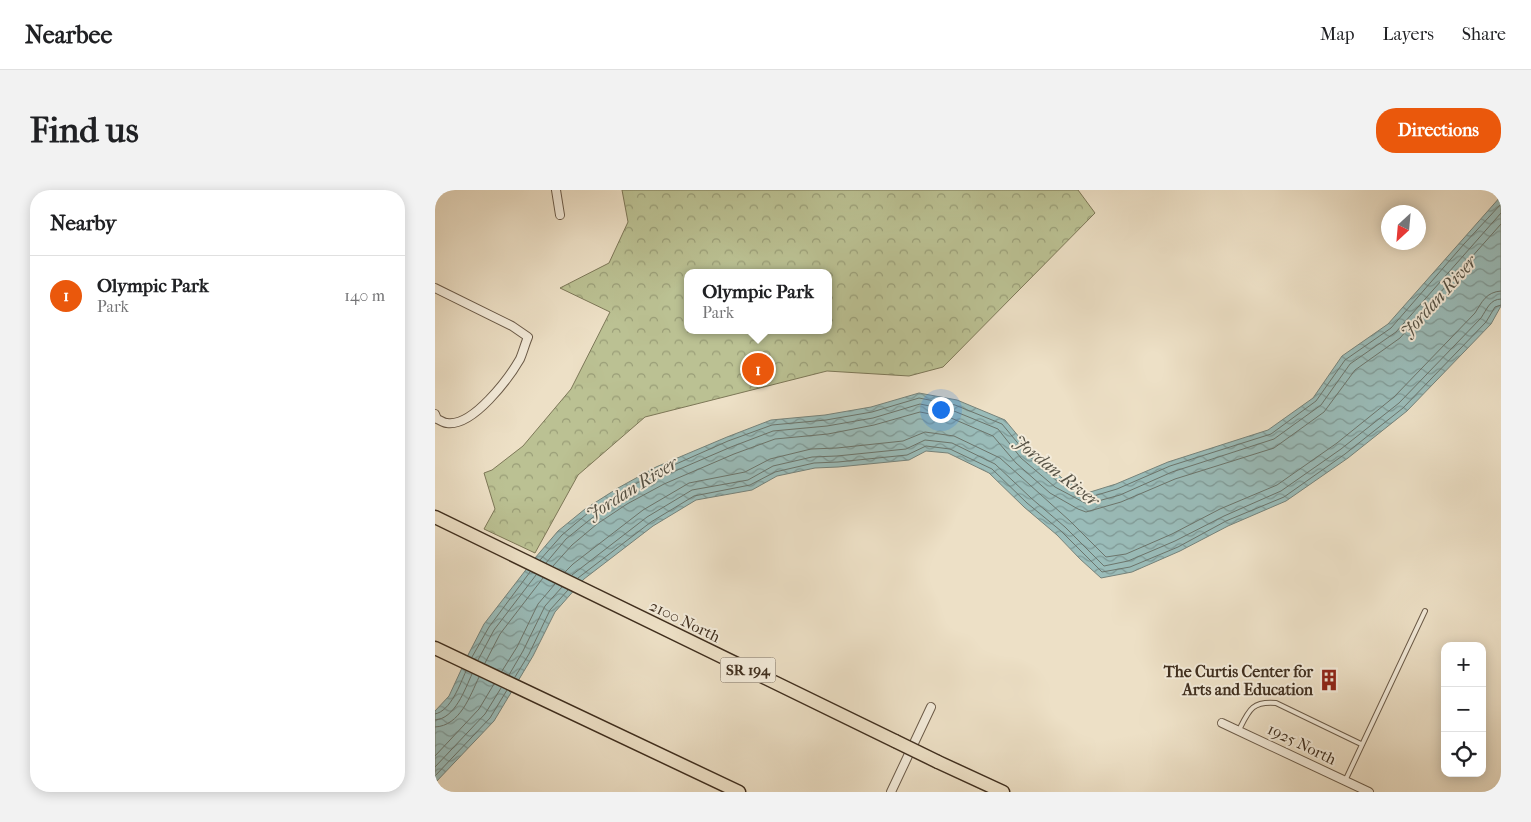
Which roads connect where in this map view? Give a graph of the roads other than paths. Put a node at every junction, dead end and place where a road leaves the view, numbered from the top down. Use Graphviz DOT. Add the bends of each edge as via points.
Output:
graph roads {
  1 [pos="556,190"];
  2 [pos="560,215"];
  3 [pos="435,288"];
  4 [pos="436,416"];
  5 [pos="435,517"];
  6 [pos="1425,611"];
  7 [pos="435,648"];
  8 [pos="931,707"];
  9 [pos="1222,723"];
  10 [pos="1239,730"];
  11 [pos="1361,744"];
  12 [pos="1345,781"];
  13 [pos="739,792"];
  14 [pos="891,792"];
  15 [pos="1003,792"];
  16 [pos="1369,792"];
  1 -- 2 [label="street"];
  3 -- 4 [label="street" via="513,326 528,337 511,373 482,407 461,421 448,423"];
  5 -- 15 [label="highway, 2100 North / SR 194, bridge"];
  6 -- 11 [label="lane"];
  7 -- 13 [label="highway"];
  8 -- 14 [label="street"];
  9 -- 10 [label="street, 1925 North"];
  10 -- 11 [label="lane" via="1250,709 1264,702 1276,703"];
  10 -- 12 [label="street, 1925 North"];
  11 -- 12 [label="lane"];
  12 -- 16 [label="street, 1925 North"];
}
